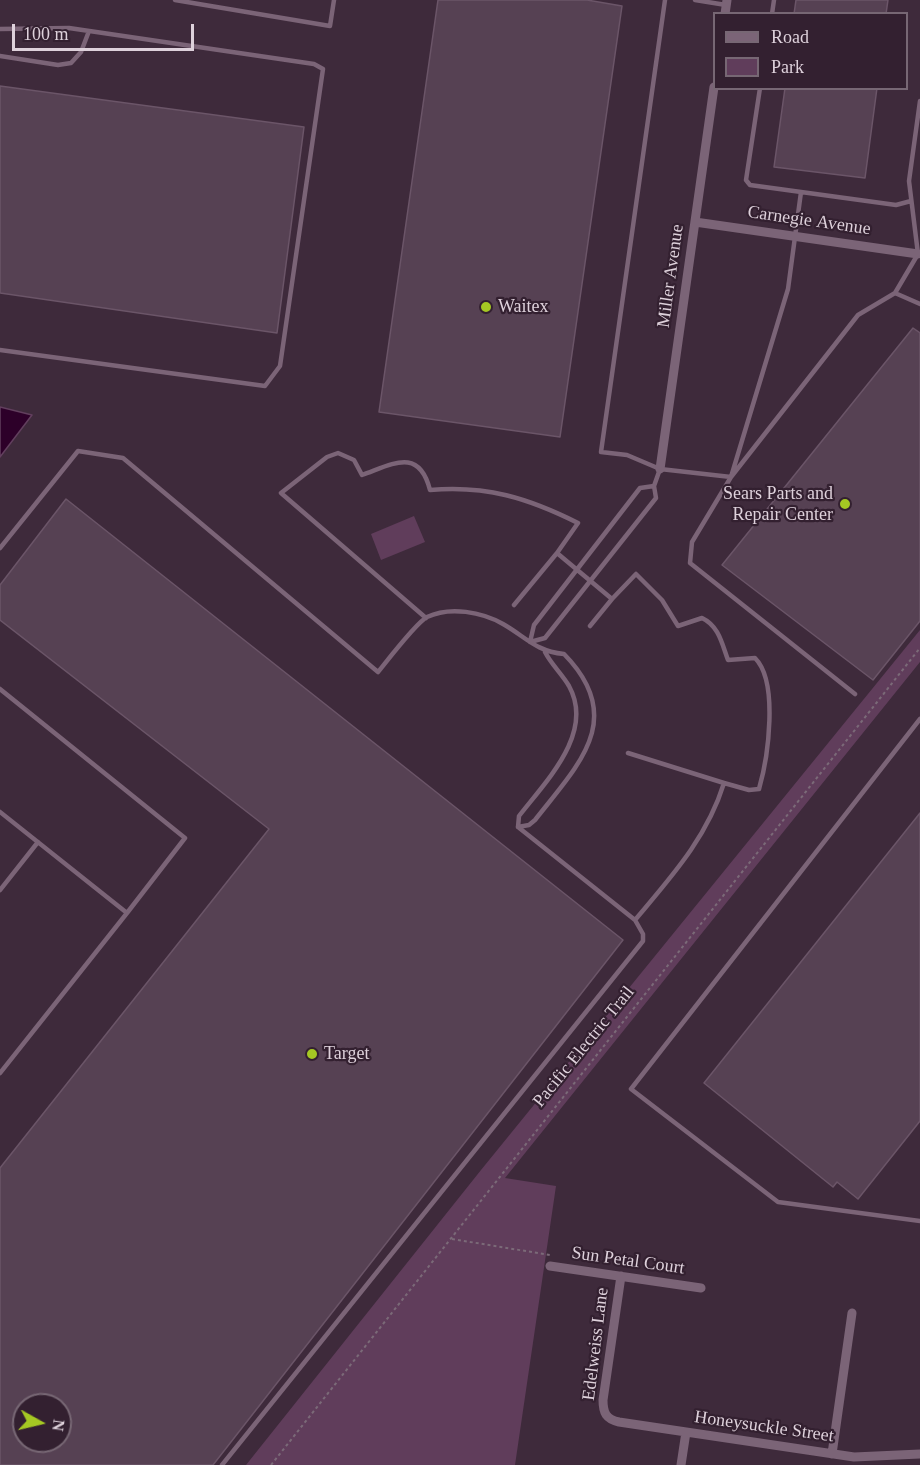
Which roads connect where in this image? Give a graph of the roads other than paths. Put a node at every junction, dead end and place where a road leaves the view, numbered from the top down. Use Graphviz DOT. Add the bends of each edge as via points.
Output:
graph roads {
  1 [pos="175,0"];
  2 [pos="334,0"];
  3 [pos="665,0"];
  4 [pos="695,0"];
  5 [pos="726,6"];
  6 [pos="0,29"];
  7 [pos="89,31"];
  8 [pos="0,56"];
  9 [pos="714,90"];
  10 [pos="760,90"];
  11 [pos="920,101"];
  12 [pos="801,192"];
  13 [pos="911,201"];
  14 [pos="695,222"];
  15 [pos="795,236"];
  16 [pos="919,253"];
  17 [pos="895,293"];
  18 [pos="920,304"];
  19 [pos="0,350"];
  20 [pos="660,469"];
  21 [pos="731,477"];
  22 [pos="654,486"];
  23 [pos="0,548"];
  24 [pos="557,552"];
  25 [pos="577,571"];
  26 [pos="591,581"];
  27 [pos="612,599"];
  28 [pos="514,605"];
  29 [pos="426,618"];
  30 [pos="590,626"];
  31 [pos="530,642"];
  32 [pos="545,652"];
  33 [pos="0,689"];
  34 [pos="855,694"];
  35 [pos="920,719"];
  36 [pos="628,753"];
  37 [pos="724,783"];
  38 [pos="0,812"];
  39 [pos="518,827"];
  40 [pos="38,842"];
  41 [pos="0,891"];
  42 [pos="127,913"];
  43 [pos="635,920"];
  44 [pos="0,1073"];
  45 [pos="920,1221"];
  46 [pos="550,1266"];
  47 [pos="621,1276"];
  48 [pos="701,1288"];
  49 [pos="852,1313"];
  50 [pos="606,1416"];
  51 [pos="686,1432"];
  52 [pos="832,1454"];
  53 [pos="920,1454"];
  54 [pos="222,1465"];
  55 [pos="681,1465"];
  1 -- 2 [label="lane" via="330,26"];
  3 -- 20 [label="lane" via="601,452 627,455"];
  4 -- 5 [label="lane"];
  6 -- 7 [label="lane"];
  7 -- 8 [label="lane" via="71,63 58,65"];
  7 -- 19 [label="lane" via="314,64 323,69 280,366 265,386"];
  9 -- 14 [label="street, Miller Avenue"];
  10 -- 12 [label="lane" via="747,180 750,185"];
  11 -- 13 [label="lane" via="909,181"];
  12 -- 13 [label="lane" via="896,205"];
  12 -- 15 [label="lane"];
  13 -- 16 [label="lane"];
  14 -- 15 [label="street, Carnegie Avenue"];
  14 -- 20 [label="street, Miller Avenue"];
  15 -- 16 [label="street, Carnegie Avenue"];
  15 -- 21 [label="lane" via="788,289"];
  16 -- 17 [label="lane"];
  17 -- 18 [label="lane"];
  17 -- 21 [label="lane" via="858,315"];
  20 -- 21 [label="lane"];
  20 -- 22 [label="lane"];
  21 -- 34 [label="lane" via="693,542 690,563"];
  22 -- 25 [label="lane" via="640,489"];
  22 -- 26 [label="lane" via="656,498"];
  23 -- 29 [label="lane" via="78,451 123,458 378,672"];
  24 -- 25 [label="lane"];
  24 -- 28 [label="lane"];
  24 -- 29 [label="lane" via="578,523 542,505 498,492 430,490 422,468 412,463 398,462 362,475 354,460 338,453 327,457 281,493"];
  25 -- 26 [label="lane"];
  25 -- 31 [label="lane" via="534,625"];
  26 -- 27 [label="lane"];
  26 -- 31 [label="lane" via="545,638"];
  27 -- 30 [label="lane"];
  27 -- 37 [label="lane" via="636,574 662,600 678,626 692,619 711,622 728,660 755,658 762,665 769,708 767,751 759,789"];
  29 -- 31 [label="lane" via="469,612 503,624"];
  31 -- 32 [label="lane"];
  32 -- 39 [label="lane" via="569,687 576,721 572,741 519,816"];
  32 -- 39 [label="lane" via="564,654 584,681 591,700 591,742 580,763 535,820"];
  33 -- 42 [label="lane" via="185,838"];
  35 -- 45 [label="lane" via="631,1089 777,1202"];
  36 -- 37 [label="lane"];
  37 -- 43 [label="lane" via="710,822 690,854"];
  38 -- 40 [label="lane"];
  39 -- 43 [label="lane"];
  40 -- 41 [label="lane"];
  40 -- 42 [label="lane"];
  42 -- 44 [label="lane"];
  43 -- 54 [label="lane" via="643,934 639,949"];
  46 -- 47 [label="street, Sun Petal Court"];
  47 -- 48 [label="street, Sun Petal Court"];
  47 -- 50 [label="street, Edelweiss Lane" via="603,1400"];
  49 -- 52 [label="street"];
  50 -- 51 [label="street, Honeysuckle Street" via="619,1422"];
  51 -- 52 [label="street, Honeysuckle Street"];
  51 -- 55 [label="street"];
  52 -- 53 [label="street, Honeysuckle Street"];
}
